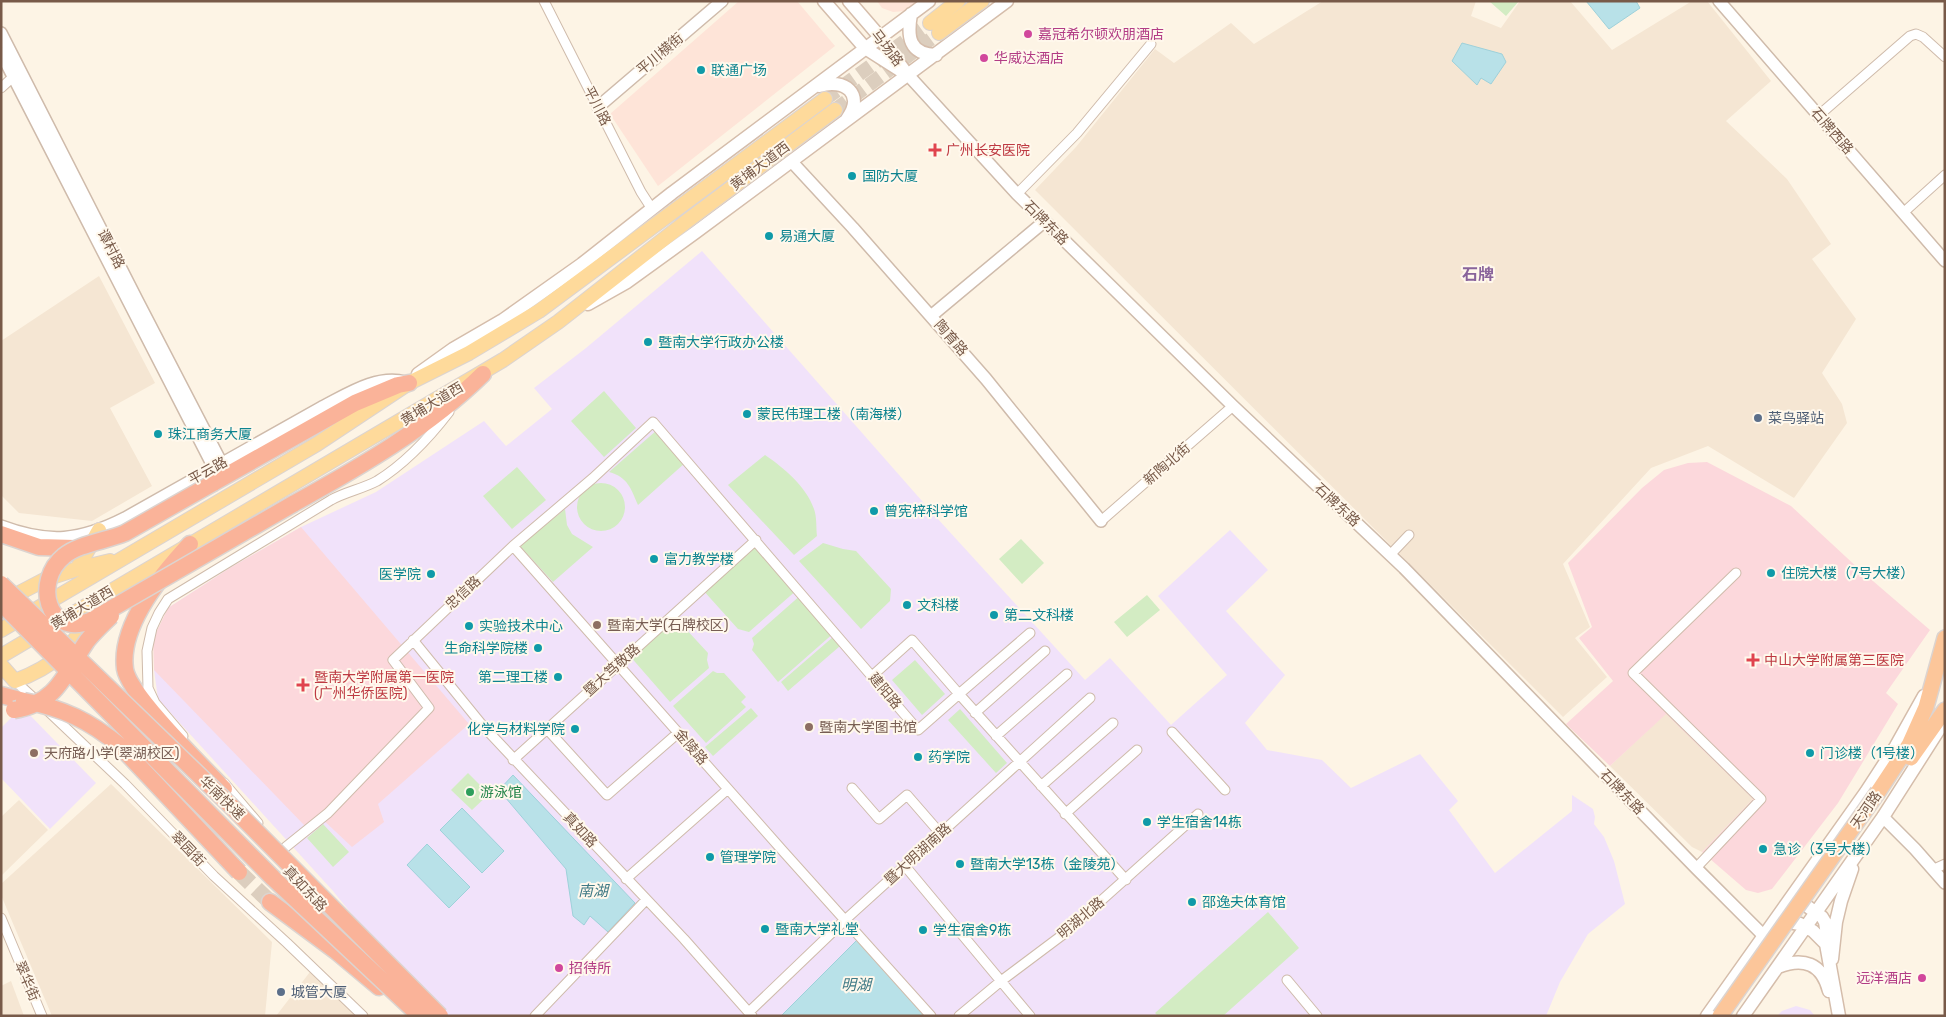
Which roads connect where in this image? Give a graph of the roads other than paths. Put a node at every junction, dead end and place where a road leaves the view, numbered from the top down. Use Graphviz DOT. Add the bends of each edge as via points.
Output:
graph roads {
  1 [pos="544,1"];
  2 [pos="722,1"];
  3 [pos="824,1"];
  4 [pos="849,1"];
  5 [pos="929,1"];
  6 [pos="958,1"];
  7 [pos="982,1"];
  8 [pos="1007,1"];
  9 [pos="1719,1"];
  10 [pos="911,14"];
  11 [pos="1,33"];
  12 [pos="880,37"];
  13 [pos="1151,44"];
  14 [pos="865,48"];
  15 [pos="1,53"];
  16 [pos="936,55"];
  17 [pos="1945,57"];
  18 [pos="13,76"];
  19 [pos="909,76"];
  20 [pos="1,88"];
  21 [pos="813,88"];
  22 [pos="825,99"];
  23 [pos="598,107"];
  24 [pos="835,110"];
  25 [pos="1818,116"];
  26 [pos="844,123"];
  27 [pos="792,162"];
  28 [pos="1945,175"];
  29 [pos="1016,194"];
  30 [pos="652,209"];
  31 [pos="1903,213"];
  32 [pos="1045,222"];
  33 [pos="1945,261"];
  34 [pos="931,316"];
  35 [pos="558,322"];
  36 [pos="483,374"];
  37 [pos="409,383"];
  38 [pos="462,394"];
  39 [pos="1233,406"];
  40 [pos="382,452"];
  41 [pos="391,470"];
  42 [pos="216,472"];
  43 [pos="1100,521"];
  44 [pos="1,526"];
  45 [pos="99,530"];
  46 [pos="1,534"];
  47 [pos="1409,535"];
  48 [pos="756,540"];
  49 [pos="22,541"];
  50 [pos="1,542"];
  51 [pos="190,544"];
  52 [pos="513,546"];
  53 [pos="75,548"];
  54 [pos="1390,555"];
  55 [pos="123,558"];
  56 [pos="77,569"];
  57 [pos="1736,572"];
  58 [pos="1,584"];
  59 [pos="150,588"];
  60 [pos="105,594"];
  61 [pos="1,603"];
  62 [pos="1,630"];
  63 [pos="1030,633"];
  64 [pos="1945,638"];
  65 [pos="413,640"];
  66 [pos="1045,651"];
  67 [pos="1,656"];
  68 [pos="618,665"];
  69 [pos="1067,674"];
  70 [pos="7,676"];
  71 [pos="872,676"];
  72 [pos="1934,678"];
  73 [pos="959,694"];
  74 [pos="1,695"];
  75 [pos="1090,698"];
  76 [pos="24,701"];
  77 [pos="1,702"];
  78 [pos="1945,710"];
  79 [pos="1,712"];
  80 [pos="975,713"];
  81 [pos="1945,720"];
  82 [pos="1113,723"];
  83 [pos="547,729"];
  84 [pos="1172,732"];
  85 [pos="678,733"];
  86 [pos="996,736"];
  87 [pos="1137,750"];
  88 [pos="513,760"];
  89 [pos="1020,762"];
  90 [pos="1041,786"];
  91 [pos="852,788"];
  92 [pos="728,789"];
  93 [pos="1225,790"];
  94 [pos="1882,795"];
  95 [pos="1065,814"];
  96 [pos="1198,814"];
  97 [pos="1883,817"];
  98 [pos="940,833"];
  99 [pos="1826,848"];
  100 [pos="282,850"];
  101 [pos="1857,856"];
  102 [pos="1945,864"];
  103 [pos="905,866"];
  104 [pos="1848,867"];
  105 [pos="1696,868"];
  106 [pos="1934,869"];
  107 [pos="240,872"];
  108 [pos="626,879"];
  109 [pos="1126,880"];
  110 [pos="1945,883"];
  111 [pos="316,890"];
  112 [pos="1792,896"];
  113 [pos="646,900"];
  114 [pos="270,902"];
  115 [pos="1817,912"];
  116 [pos="1,918"];
  117 [pos="845,920"];
  118 [pos="1806,926"];
  119 [pos="1764,936"];
  120 [pos="1778,967"];
  121 [pos="1759,968"];
  122 [pos="1831,969"];
  123 [pos="1287,980"];
  124 [pos="1001,981"];
  125 [pos="1725,990"];
  126 [pos="1746,1011"];
  127 [pos="750,1014"];
  128 [pos="42,1016"];
  129 [pos="362,1016"];
  130 [pos="411,1016"];
  131 [pos="422,1016"];
  132 [pos="440,1016"];
  133 [pos="535,1016"];
  134 [pos="931,1016"];
  135 [pos="959,1016"];
  136 [pos="1030,1016"];
  137 [pos="1317,1016"];
  138 [pos="1707,1016"];
  139 [pos="1720,1016"];
  140 [pos="1730,1016"];
  141 [pos="1832,1016"];
  142 [pos="1839,1016"];
  1 -- 23 [label="street, 平川路"];
  2 -- 23 [label="street, 平川横街"];
  3 -- 14 [label="main road, 马场路"];
  4 -- 12 [label="main road, 马场路"];
  5 -- 10 [label="main road"];
  6 -- 7 [label="main road" via="934,28"];
  8 -- 16 [label="main road"];
  9 -- 25 [label="street, 石牌西路"];
  10 -- 12 [label="main road"];
  10 -- 16 [label="main road" via="908,35 914,46 922,52"];
  11 -- 42 [label="street, 谭村路" via="132,291"];
  12 -- 14 [label="main road"];
  12 -- 19 [label="main road, 马场路"];
  13 -- 29 [label="street" via="1077,133"];
  14 -- 19 [label="main road, 马场路"];
  14 -- 21 [label="main road"];
  15 -- 18 [label="street, 谭村路"];
  16 -- 19 [label="main road"];
  17 -- 25 [label="street" via="1923,37 1910,36"];
  18 -- 20 [label="street"];
  18 -- 42 [label="street, 谭村路"];
  19 -- 26 [label="main road"];
  19 -- 29 [label="street, 石牌东路"];
  21 -- 26 [label="main road" via="836,83 850,91 854,106"];
  21 -- 30 [label="main road"];
  22 -- 37 [label="main road, 黄埔大道西" via="538,311 469,353"];
  23 -- 30 [label="street, 平川路"];
  24 -- 35 [label="main road, 黄埔大道西" via="634,260"];
  25 -- 31 [label="street, 石牌西路"];
  26 -- 27 [label="main road"];
  27 -- 34 [label="street, 陶育路"];
  27 -- 35 [label="main road" via="627,282"];
  28 -- 31 [label="street"];
  29 -- 32 [label="street, 石牌东路"];
  30 -- 37 [label="main road" via="540,294 436,360"];
  31 -- 33 [label="street, 石牌西路"];
  32 -- 34 [label="street"];
  32 -- 39 [label="street, 石牌东路"];
  34 -- 43 [label="street, 陶育路"];
  35 -- 36 [label="main road, 黄埔大道西"];
  36 -- 38 [label="highway"];
  36 -- 51 [label="main road, 黄埔大道西"];
  37 -- 42 [label="highway" via="354,404"];
  37 -- 55 [label="main road, 黄埔大道西" via="317,444"];
  38 -- 40 [label="highway"];
  38 -- 41 [label="street" via="434,431"];
  39 -- 43 [label="street, 新陶北街"];
  39 -- 54 [label="street, 石牌东路"];
  40 -- 41 [label="street" via="395,460"];
  40 -- 59 [label="highway, bridge"];
  41 -- 100 [label="street, 真如东路" via="376,481 331,500 168,599 152,628 147,651 148,688 155,703"];
  42 -- 45 [label="street, 平云路"];
  42 -- 53 [label="highway, bridge" via="125,533"];
  44 -- 45 [label="street, 平云路" via="26,535 48,538"];
  45 -- 56 [label="main road"];
  46 -- 49 [label="highway"];
  47 -- 54 [label="street"];
  48 -- 52 [label="street, 建阳路" via="653,422"];
  48 -- 68 [label="street, 暨大笃敬路"];
  48 -- 71 [label="street, 建阳路"];
  49 -- 50 [label="highway"];
  49 -- 53 [label="highway" via="46,547"];
  51 -- 60 [label="main road, 黄埔大道西"];
  51 -- 111 [label="highway, bridge" via="150,593 133,624 125,670 136,690 175,737"];
  52 -- 65 [label="street, 忠信路"];
  52 -- 68 [label="street, 金陵路"];
  53 -- 59 [label="highway, bridge" via="58,562 46,584 50,607 61,619 76,624 86,623"];
  54 -- 105 [label="street, 石牌东路"];
  55 -- 56 [label="main road"];
  55 -- 62 [label="main road, 黄埔大道西"];
  56 -- 61 [label="main road" via="46,579"];
  57 -- 105 [label="street" via="1633,673 1761,800"];
  58 -- 111 [label="highway, 华南快速, bridge"];
  59 -- 79 [label="highway, bridge" via="96,631 63,682 52,693 29,707"];
  60 -- 67 [label="main road, 黄埔大道西"];
  60 -- 70 [label="main road" via="75,642 65,652 42,668"];
  61 -- 131 [label="highway, 华南快速, bridge" via="272,878"];
  63 -- 73 [label="street"];
  64 -- 72 [label="highway, 天河路"];
  65 -- 88 [label="street, 真如路"];
  65 -- 100 [label="street, 忠信路" via="393,660 429,708 328,813"];
  66 -- 80 [label="street"];
  68 -- 83 [label="street, 暨大笃敬路"];
  68 -- 85 [label="street, 金陵路"];
  69 -- 86 [label="street"];
  70 -- 129 [label="street, 翠园街" via="125,784 214,876"];
  71 -- 73 [label="street" via="912,640"];
  71 -- 73 [label="street, 建阳路" via="918,730"];
  72 -- 94 [label="highway, 天河路" via="1926,707"];
  72 -- 99 [label="main road" via="1887,760"];
  73 -- 80 [label="street"];
  74 -- 76 [label="highway"];
  75 -- 89 [label="street, 暨大明湖南路"];
  76 -- 77 [label="highway"];
  76 -- 107 [label="highway, bridge" via="68,713 106,734"];
  78 -- 94 [label="highway, 天河路"];
  80 -- 86 [label="street"];
  81 -- 97 [label="main road"];
  82 -- 90 [label="street"];
  83 -- 85 [label="street" via="607,796"];
  83 -- 88 [label="street, 暨大笃敬路"];
  84 -- 93 [label="street"];
  85 -- 92 [label="street, 金陵路"];
  86 -- 89 [label="street"];
  87 -- 95 [label="street"];
  88 -- 108 [label="street, 真如路"];
  89 -- 90 [label="street"];
  89 -- 98 [label="street, 暨大明湖南路"];
  90 -- 95 [label="street"];
  91 -- 98 [label="street" via="879,819 907,794"];
  92 -- 108 [label="street"];
  92 -- 117 [label="street, 金陵路"];
  94 -- 121 [label="highway, 天河路"];
  95 -- 109 [label="street"];
  96 -- 109 [label="street, 明湖北路"];
  97 -- 101 [label="main road"];
  97 -- 106 [label="street"];
  98 -- 103 [label="street, 暨大明湖南路"];
  99 -- 104 [label="main road" via="1833,860"];
  99 -- 112 [label="main road"];
  100 -- 131 [label="street, 真如东路" via="281,865"];
  101 -- 104 [label="main road"];
  101 -- 122 [label="main road" via="1836,922"];
  102 -- 106 [label="street"];
  103 -- 117 [label="street, 暨大明湖南路"];
  103 -- 124 [label="street"];
  104 -- 115 [label="main road"];
  105 -- 119 [label="street, 石牌东路"];
  106 -- 110 [label="street"];
  108 -- 113 [label="street, 真如路"];
  109 -- 124 [label="street, 明湖北路" via="1065,933"];
  111 -- 132 [label="highway, 华南快速, bridge"];
  112 -- 115 [label="main road"];
  112 -- 119 [label="main road"];
  113 -- 127 [label="street, 真如路"];
  113 -- 133 [label="street"];
  114 -- 130 [label="highway" via="336,951"];
  115 -- 118 [label="main road"];
  115 -- 122 [label="main road" via="1826,922"];
  116 -- 128 [label="street, 翠华街"];
  117 -- 127 [label="street, 暨大明湖南路"];
  117 -- 134 [label="street, 金陵路"];
  118 -- 119 [label="main road" via="1788,922"];
  118 -- 120 [label="main road"];
  118 -- 122 [label="main road" via="1826,944"];
  119 -- 125 [label="main road"];
  120 -- 126 [label="main road"];
  120 -- 141 [label="main road" via="1796,962 1816,967 1827,984"];
  121 -- 139 [label="highway, bridge"];
  121 -- 140 [label="highway"];
  122 -- 142 [label="main road"];
  123 -- 137 [label="street"];
  124 -- 135 [label="street, 明湖北路"];
  124 -- 136 [label="street"];
  125 -- 126 [label="main road" via="1735,989 1748,999"];
  125 -- 138 [label="main road"];
}
